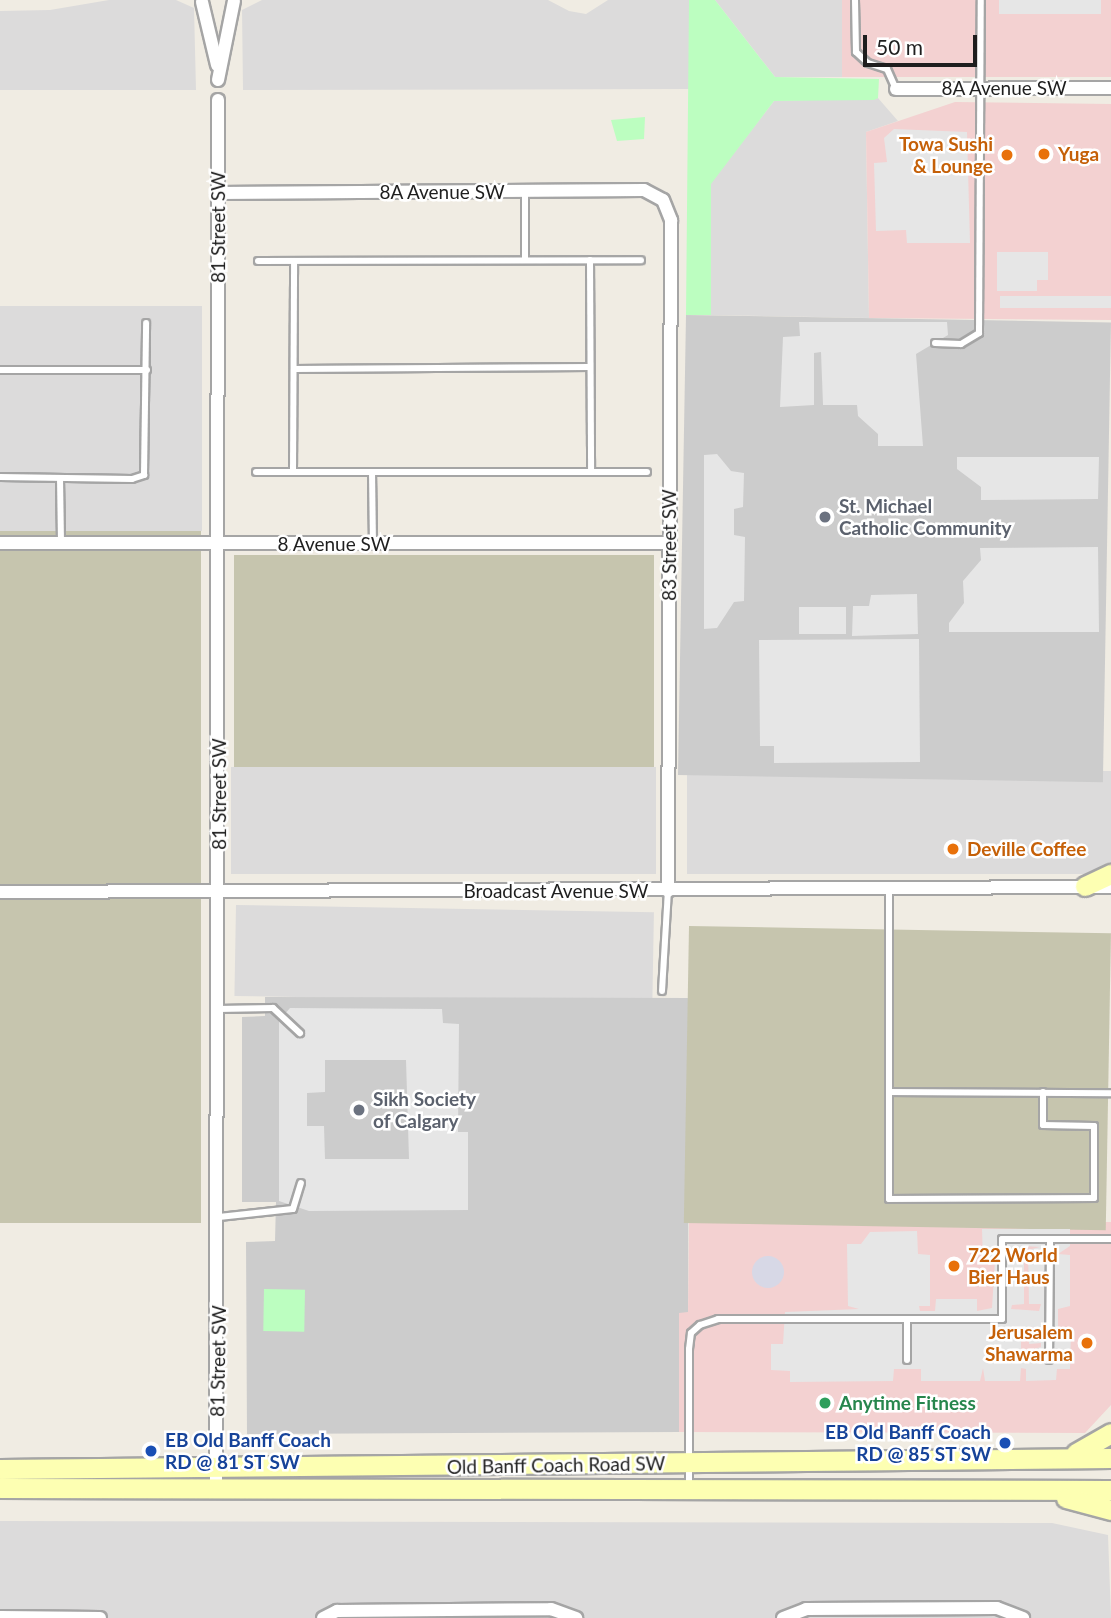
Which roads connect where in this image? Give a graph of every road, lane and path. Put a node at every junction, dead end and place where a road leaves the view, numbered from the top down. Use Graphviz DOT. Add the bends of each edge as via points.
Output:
graph roads {
  1 [pos="855,0"];
  2 [pos="981,0"];
  3 [pos="201,1"];
  4 [pos="235,1"];
  5 [pos="1111,88"];
  6 [pos="896,89"];
  7 [pos="981,89"];
  8 [pos="218,100"];
  9 [pos="525,192"];
  10 [pos="218,193"];
  11 [pos="663,200"];
  12 [pos="526,260"];
  13 [pos="590,260"];
  14 [pos="641,260"];
  15 [pos="258,261"];
  16 [pos="294,261"];
  17 [pos="146,323"];
  18 [pos="935,343"];
  19 [pos="590,367"];
  20 [pos="294,369"];
  21 [pos="0,370"];
  22 [pos="147,370"];
  23 [pos="256,472"];
  24 [pos="293,472"];
  25 [pos="372,472"];
  26 [pos="590,472"];
  27 [pos="647,472"];
  28 [pos="0,477"];
  29 [pos="60,478"];
  30 [pos="0,543"];
  31 [pos="669,543"];
  32 [pos="61,544"];
  33 [pos="220,544"];
  34 [pos="373,544"];
  35 [pos="1111,874"];
  36 [pos="1085,886"];
  37 [pos="1111,887"];
  38 [pos="889,888"];
  39 [pos="219,891"];
  40 [pos="668,891"];
  41 [pos="0,892"];
  42 [pos="663,991"];
  43 [pos="218,1009"];
  44 [pos="300,1033"];
  45 [pos="889,1092"];
  46 [pos="1042,1092"];
  47 [pos="1111,1093"];
  48 [pos="301,1183"];
  49 [pos="219,1217"];
  50 [pos="1050,1239"];
  51 [pos="1111,1240"];
  52 [pos="907,1320"];
  53 [pos="907,1360"];
  54 [pos="1049,1360"];
  55 [pos="1111,1433"];
  56 [pos="1057,1458"];
  57 [pos="1111,1458"];
  58 [pos="689,1461"];
  59 [pos="0,1469"];
  60 [pos="216,1478"];
  61 [pos="689,1487"];
  62 [pos="999,1487"];
  63 [pos="0,1488"];
  64 [pos="1111,1490"];
  65 [pos="1111,1510"];
  66 [pos="0,1617"];
  67 [pos="100,1618"];
  68 [pos="323,1618"];
  69 [pos="576,1618"];
  70 [pos="783,1618"];
  71 [pos="1023,1618"];
  1 -- 6 [label="lane" via="856,52 868,63 887,69"];
  2 -- 7 [label="lane"];
  3 -- 4 [label="street" via="221,8"];
  3 -- 4 [label="street" via="208,12 218,75"];
  5 -- 7 [label="street, 8A Avenue SW"];
  6 -- 7 [label="street, 8A Avenue SW"];
  7 -- 18 [label="lane" via="979,333 961,344"];
  8 -- 10 [label="street, 81 Street SW"];
  9 -- 10 [label="street, 8A Avenue SW"];
  9 -- 11 [label="street, 8A Avenue SW" via="644,190"];
  9 -- 12 [label="lane"];
  10 -- 33 [label="street, 81 Street SW"];
  11 -- 31 [label="street, 83 Street SW" via="671,220"];
  12 -- 13 [label="lane"];
  12 -- 16 [label="lane"];
  13 -- 14 [label="lane"];
  13 -- 19 [label="lane"];
  15 -- 16 [label="lane"];
  16 -- 20 [label="lane"];
  17 -- 22 [label="lane"];
  19 -- 20 [label="lane"];
  19 -- 26 [label="lane"];
  20 -- 24 [label="lane"];
  21 -- 22 [label="lane"];
  22 -- 29 [label="lane" via="144,474 132,479"];
  23 -- 24 [label="lane"];
  24 -- 25 [label="lane"];
  25 -- 26 [label="lane"];
  25 -- 34 [label="lane"];
  26 -- 27 [label="lane"];
  28 -- 29 [label="lane"];
  29 -- 32 [label="lane"];
  30 -- 32 [label="street, 8 Avenue SW"];
  31 -- 34 [label="street, 8 Avenue SW"];
  31 -- 40 [label="street, 83 Street SW"];
  32 -- 33 [label="street, 8 Avenue SW"];
  33 -- 34 [label="street, 8 Avenue SW"];
  33 -- 39 [label="street, 81 Street SW"];
  35 -- 36 [label="main road"];
  36 -- 37 [label="street, Broadcast Avenue SW"];
  36 -- 38 [label="street, Broadcast Avenue SW"];
  38 -- 40 [label="street, Broadcast Avenue SW"];
  38 -- 45 [label="lane"];
  39 -- 40 [label="street, Broadcast Avenue SW"];
  39 -- 41 [label="street, Broadcast Avenue SW"];
  39 -- 43 [label="street, 81 Street SW"];
  40 -- 42 [label="lane"];
  43 -- 44 [label="lane" via="274,1008"];
  43 -- 49 [label="street, 81 Street SW"];
  45 -- 46 [label="lane"];
  45 -- 46 [label="lane" via="889,1199 1094,1198 1094,1126 1042,1125"];
  46 -- 47 [label="lane"];
  48 -- 49 [label="lane" via="293,1209"];
  49 -- 60 [label="street, 81 Street SW"];
  50 -- 51 [label="lane"];
  50 -- 52 [label="lane" via="1002,1239 1002,1319"];
  50 -- 54 [label="lane"];
  52 -- 53 [label="lane"];
  52 -- 58 [label="lane" via="718,1320 700,1325 691,1333 688,1349"];
  55 -- 56 [label="main road" via="1096,1446"];
  56 -- 57 [label="main road, Old Banff Coach Road SW"];
  56 -- 58 [label="main road, Old Banff Coach Road SW"];
  58 -- 60 [label="main road, Old Banff Coach Road SW"];
  58 -- 61 [label="lane"];
  59 -- 60 [label="main road, Old Banff Coach Road SW"];
  60 -- 61 [label="main road, Old Banff Coach Road SW"];
  60 -- 63 [label="main road, Old Banff Coach Road SW"];
  61 -- 62 [label="main road, Old Banff Coach Road SW"];
  62 -- 64 [label="main road, Old Banff Coach Road SW"];
  62 -- 65 [label="main road" via="1085,1501"];
  66 -- 67 [label="street"];
  68 -- 69 [label="street" via="337,1611 551,1609"];
  70 -- 71 [label="street" via="806,1608 1009,1609"];
}
